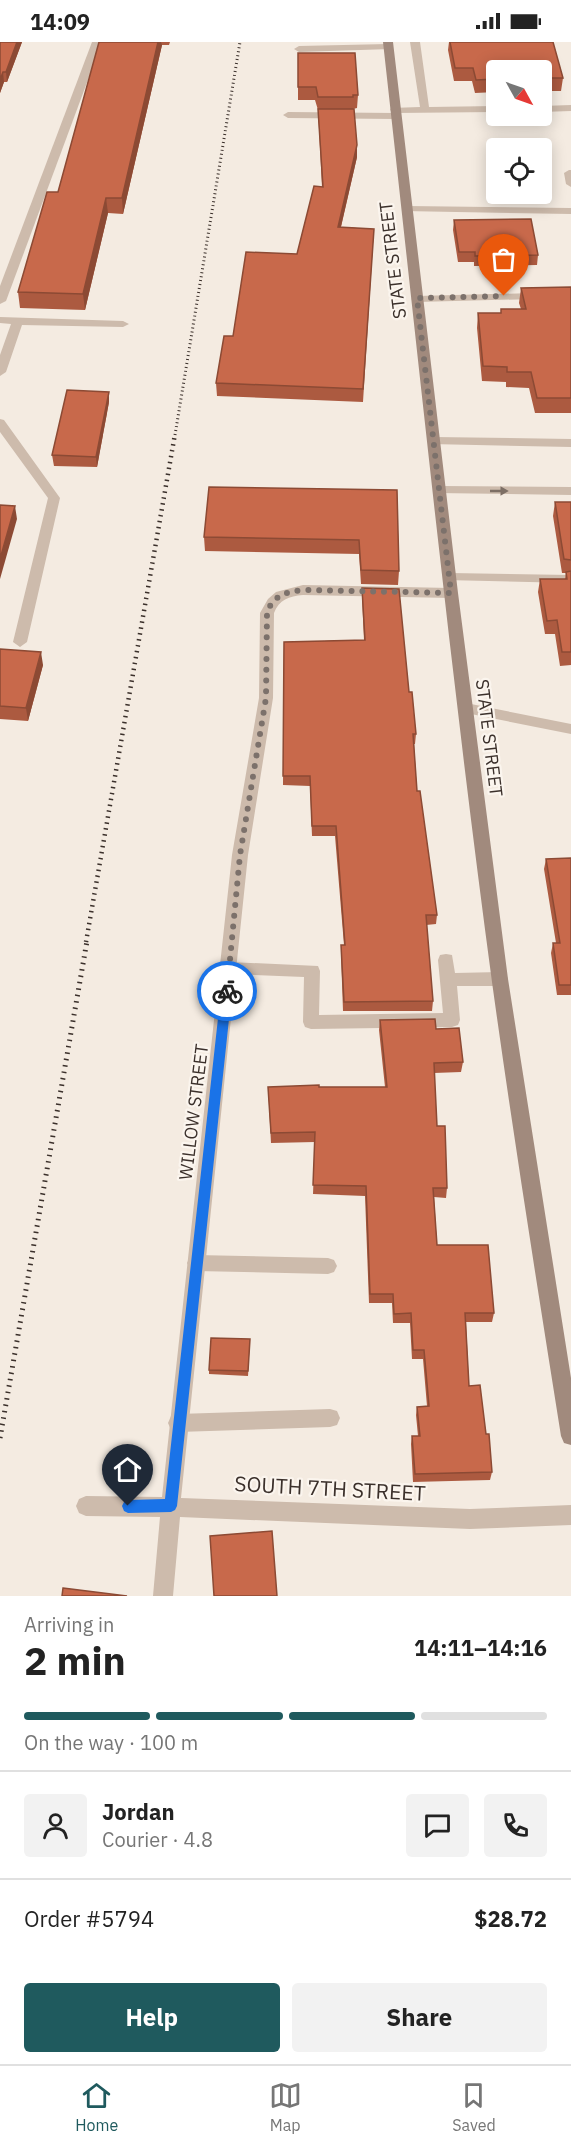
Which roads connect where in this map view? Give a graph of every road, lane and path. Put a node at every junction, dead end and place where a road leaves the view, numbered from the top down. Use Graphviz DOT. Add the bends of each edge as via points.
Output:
graph roads {
  1 [pos="97,42"];
  2 [pos="415,42"];
  3 [pos="388,44"];
  4 [pos="299,49"];
  5 [pos="571,108"];
  6 [pos="486,109"];
  7 [pos="552,109"];
  8 [pos="425,110"];
  9 [pos="395,113"];
  10 [pos="288,115"];
  11 [pos="571,173"];
  12 [pos="571,184"];
  13 [pos="407,209"];
  14 [pos="571,211"];
  15 [pos="571,295"];
  16 [pos="417,298"];
  17 [pos="0,301"];
  18 [pos="0,320"];
  19 [pos="18,321"];
  20 [pos="123,324"];
  21 [pos="0,372"];
  22 [pos="0,423"];
  23 [pos="434,441"];
  24 [pos="571,443"];
  25 [pos="441,490"];
  26 [pos="571,491"];
  27 [pos="450,577"];
  28 [pos="571,579"];
  29 [pos="451,593"];
  30 [pos="20,642"];
  31 [pos="466,708"];
  32 [pos="571,729"];
  33 [pos="446,960"];
  34 [pos="229,968"];
  35 [pos="500,979"];
  36 [pos="449,980"];
  37 [pos="195,1263"];
  38 [pos="328,1266"];
  39 [pos="330,1418"];
  40 [pos="178,1423"];
  41 [pos="571,1436"];
  42 [pos="86,1506"];
  43 [pos="171,1506"];
  44 [pos="571,1515"];
  45 [pos="163,1596"];
  1 -- 17 [label="street"];
  2 -- 8 [label="street"];
  3 -- 4 [label="street"];
  3 -- 9 [label="main road, STATE STREET"];
  5 -- 7 [label="street"];
  6 -- 8 [label="street"];
  8 -- 9 [label="street"];
  9 -- 10 [label="street"];
  9 -- 13 [label="main road, STATE STREET"];
  11 -- 12 [label="street"];
  13 -- 14 [label="street"];
  13 -- 16 [label="main road, STATE STREET"];
  15 -- 16 [label="street"];
  16 -- 23 [label="main road, STATE STREET"];
  18 -- 19 [label="street"];
  19 -- 20 [label="street"];
  19 -- 21 [label="street"];
  22 -- 30 [label="street" via="54,498"];
  23 -- 24 [label="street"];
  23 -- 25 [label="main road, STATE STREET"];
  25 -- 26 [label="street, one-way"];
  25 -- 27 [label="main road, STATE STREET"];
  27 -- 28 [label="street"];
  27 -- 29 [label="main road, STATE STREET"];
  29 -- 31 [label="main road, STATE STREET"];
  29 -- 34 [label="street, WILLOW STREET" via="303,590 277,596 270,604 266,698 240,855"];
  31 -- 32 [label="street"];
  31 -- 35 [label="main road, STATE STREET"];
  33 -- 36 [label="street"];
  34 -- 36 [label="street" via="312,971 311,1022 452,1020"];
  34 -- 37 [label="street, WILLOW STREET"];
  35 -- 36 [label="street"];
  35 -- 41 [label="main road, STATE STREET"];
  37 -- 38 [label="street"];
  37 -- 40 [label="street, WILLOW STREET"];
  39 -- 40 [label="street"];
  40 -- 43 [label="street, WILLOW STREET"];
  42 -- 43 [label="street, SOUTH 7TH STREET"];
  43 -- 44 [label="street, SOUTH 7TH STREET" via="478,1520"];
  43 -- 45 [label="street, WILLOW STREET"];
}
